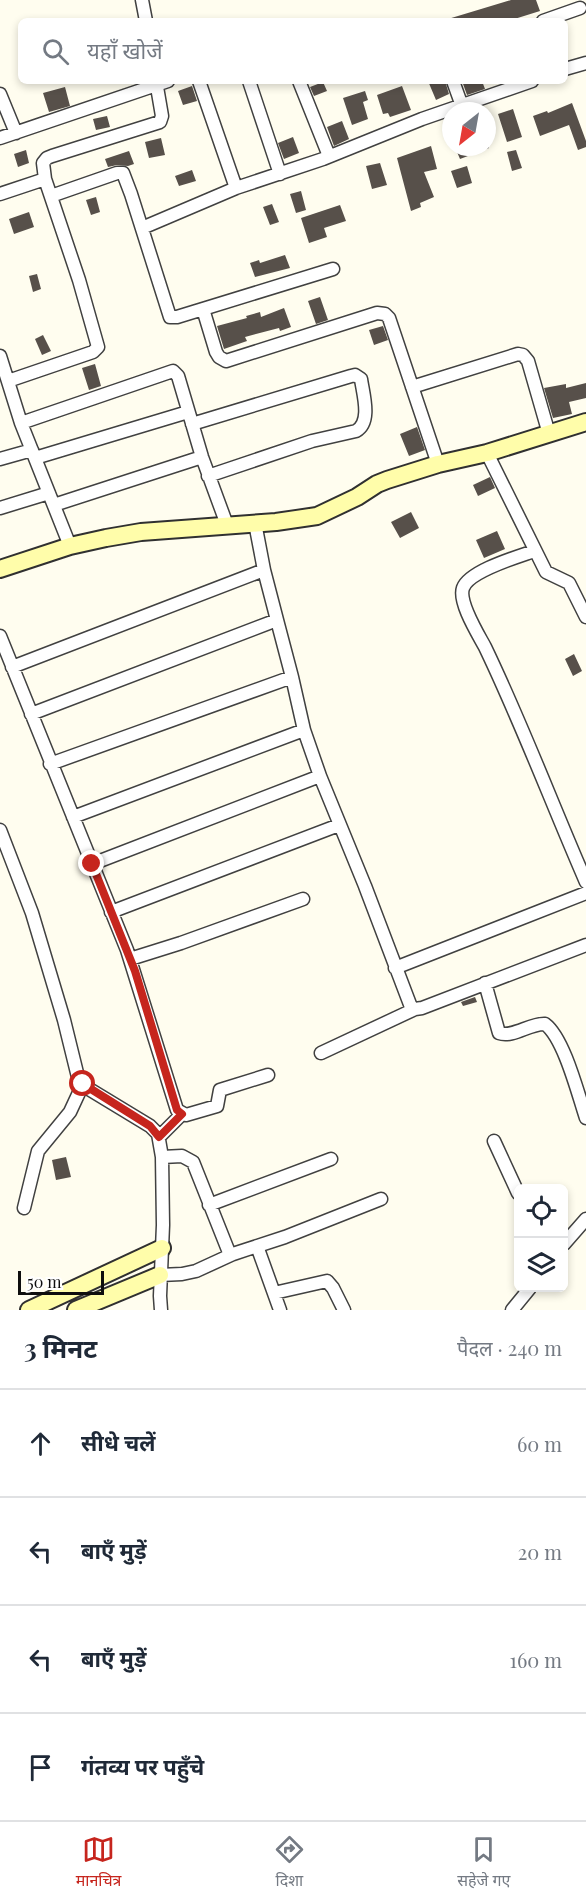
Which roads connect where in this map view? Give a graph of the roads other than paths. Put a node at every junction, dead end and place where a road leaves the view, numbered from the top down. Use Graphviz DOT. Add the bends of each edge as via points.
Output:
graph roads {
  1 [pos="142,0"];
  2 [pos="580,8"];
  3 [pos="145,18"];
  4 [pos="552,18"];
  5 [pos="585,66"];
  6 [pos="568,69"];
  7 [pos="154,84"];
  8 [pos="160,84"];
  9 [pos="201,84"];
  10 [pos="250,84"];
  11 [pos="300,84"];
  12 [pos="454,84"];
  13 [pos="524,84"];
  14 [pos="0,94"];
  15 [pos="461,102"];
  16 [pos="473,102"];
  17 [pos="442,114"];
  18 [pos="16,133"];
  19 [pos="0,138"];
  20 [pos="329,156"];
  21 [pos="280,174"];
  22 [pos="45,179"];
  23 [pos="236,188"];
  24 [pos="0,194"];
  25 [pos="51,196"];
  26 [pos="142,228"];
  27 [pos="333,269"];
  28 [pos="203,309"];
  29 [pos="0,356"];
  30 [pos="8,381"];
  31 [pos="412,387"];
  32 [pos="190,418"];
  33 [pos="586,422"];
  34 [pos="21,423"];
  35 [pos="549,434"];
  36 [pos="487,453"];
  37 [pos="34,454"];
  38 [pos="202,457"];
  39 [pos="0,459"];
  40 [pos="438,464"];
  41 [pos="208,476"];
  42 [pos="49,493"];
  43 [pos="54,506"];
  44 [pos="0,508"];
  45 [pos="255,523"];
  46 [pos="227,525"];
  47 [pos="70,546"];
  48 [pos="534,551"];
  49 [pos="0,569"];
  50 [pos="264,570"];
  51 [pos="586,617"];
  52 [pos="277,620"];
  53 [pos="0,636"];
  54 [pos="12,668"];
  55 [pos="292,677"];
  56 [pos="31,714"];
  57 [pos="304,730"];
  58 [pos="50,764"];
  59 [pos="320,776"];
  60 [pos="74,817"];
  61 [pos="339,825"];
  62 [pos="0,830"];
  63 [pos="92,864"];
  64 [pos="586,882"];
  65 [pos="586,893"];
  66 [pos="303,899"];
  67 [pos="111,912"];
  68 [pos="586,945"];
  69 [pos="130,960"];
  70 [pos="395,968"];
  71 [pos="485,984"];
  72 [pos="416,1009"];
  73 [pos="321,1053"];
  74 [pos="268,1075"];
  75 [pos="83,1084"];
  76 [pos="182,1114"];
  77 [pos="586,1118"];
  78 [pos="159,1137"];
  79 [pos="494,1141"];
  80 [pos="162,1157"];
  81 [pos="331,1159"];
  82 [pos="515,1184"];
  83 [pos="381,1199"];
  84 [pos="209,1205"];
  85 [pos="24,1209"];
  86 [pos="586,1219"];
  87 [pos="568,1239"];
  88 [pos="257,1246"];
  89 [pos="162,1248"];
  90 [pos="230,1255"];
  91 [pos="160,1275"];
  92 [pos="526,1292"];
  93 [pos="274,1293"];
  94 [pos="29,1310"];
  95 [pos="76,1310"];
  96 [pos="161,1310"];
  97 [pos="280,1310"];
  98 [pos="344,1310"];
  99 [pos="512,1310"];
  1 -- 3 [label="street"];
  2 -- 4 [label="street"];
  5 -- 6 [label="street"];
  7 -- 18 [label="street"];
  8 -- 22 [label="street" via="160,122 47,158 43,163"];
  9 -- 23 [label="street"];
  10 -- 21 [label="street"];
  11 -- 20 [label="street"];
  12 -- 15 [label="street"];
  13 -- 16 [label="street"];
  14 -- 18 [label="street"];
  17 -- 20 [label="street"];
  18 -- 19 [label="street"];
  20 -- 21 [label="street"];
  21 -- 23 [label="street"];
  22 -- 24 [label="street"];
  22 -- 25 [label="street"];
  23 -- 26 [label="street"];
  25 -- 26 [label="street" via="120,172 125,176"];
  25 -- 30 [label="street" via="98,347"];
  26 -- 28 [label="street" via="170,317"];
  27 -- 28 [label="street"];
  28 -- 31 [label="street" via="216,352 226,361 382,313 389,318"];
  29 -- 30 [label="street"];
  30 -- 34 [label="street"];
  31 -- 35 [label="street" via="523,354"];
  31 -- 40 [label="street"];
  32 -- 34 [label="street" via="178,376 170,371"];
  32 -- 37 [label="street"];
  32 -- 38 [label="street"];
  32 -- 41 [label="street" via="355,375 361,379 365,419 361,428"];
  33 -- 35 [label="street"];
  34 -- 37 [label="street"];
  35 -- 36 [label="street"];
  36 -- 40 [label="street"];
  36 -- 48 [label="street"];
  37 -- 39 [label="street"];
  37 -- 42 [label="street"];
  38 -- 41 [label="street"];
  38 -- 43 [label="street"];
  40 -- 45 [label="street" via="377,484 317,516"];
  41 -- 46 [label="street"];
  42 -- 43 [label="street"];
  42 -- 44 [label="street"];
  43 -- 47 [label="street"];
  45 -- 46 [label="street"];
  45 -- 50 [label="street"];
  46 -- 47 [label="street" via="141,532"];
  47 -- 49 [label="street"];
  48 -- 51 [label="street" via="546,572 572,587"];
  48 -- 64 [label="street" via="475,575 463,588 462,601"];
  50 -- 52 [label="street"];
  50 -- 54 [label="street"];
  52 -- 55 [label="street"];
  52 -- 56 [label="street"];
  53 -- 54 [label="street"];
  54 -- 56 [label="street"];
  55 -- 57 [label="street"];
  55 -- 58 [label="street"];
  56 -- 58 [label="street"];
  57 -- 59 [label="street"];
  57 -- 60 [label="street"];
  58 -- 60 [label="street"];
  59 -- 61 [label="street"];
  59 -- 63 [label="street"];
  60 -- 63 [label="street"];
  61 -- 67 [label="street"];
  61 -- 70 [label="street"];
  62 -- 75 [label="street" via="32,913"];
  63 -- 67 [label="street"];
  65 -- 70 [label="street"];
  66 -- 69 [label="street"];
  67 -- 69 [label="street"];
  68 -- 71 [label="street"];
  69 -- 76 [label="street" via="177,1110"];
  70 -- 72 [label="street" via="408,1002"];
  71 -- 72 [label="street"];
  71 -- 77 [label="street" via="502,1035 539,1024 545,1024 554,1033"];
  72 -- 73 [label="street"];
  74 -- 76 [label="street" via="220,1090 217,1106"];
  75 -- 78 [label="street" via="150,1126"];
  75 -- 85 [label="street" via="70,1112 38,1151"];
  76 -- 78 [label="street"];
  78 -- 80 [label="street"];
  79 -- 82 [label="street"];
  80 -- 84 [label="street" via="190,1159"];
  80 -- 89 [label="street"];
  81 -- 84 [label="street"];
  83 -- 88 [label="street"];
  84 -- 90 [label="street"];
  86 -- 87 [label="street"];
  88 -- 90 [label="street"];
  88 -- 93 [label="street"];
  89 -- 91 [label="street"];
  89 -- 94 [label="street"];
  90 -- 91 [label="street" via="189,1274"];
  91 -- 95 [label="street"];
  91 -- 96 [label="street"];
  92 -- 99 [label="street"];
  93 -- 97 [label="street"];
  93 -- 98 [label="street" via="327,1281"];
}
